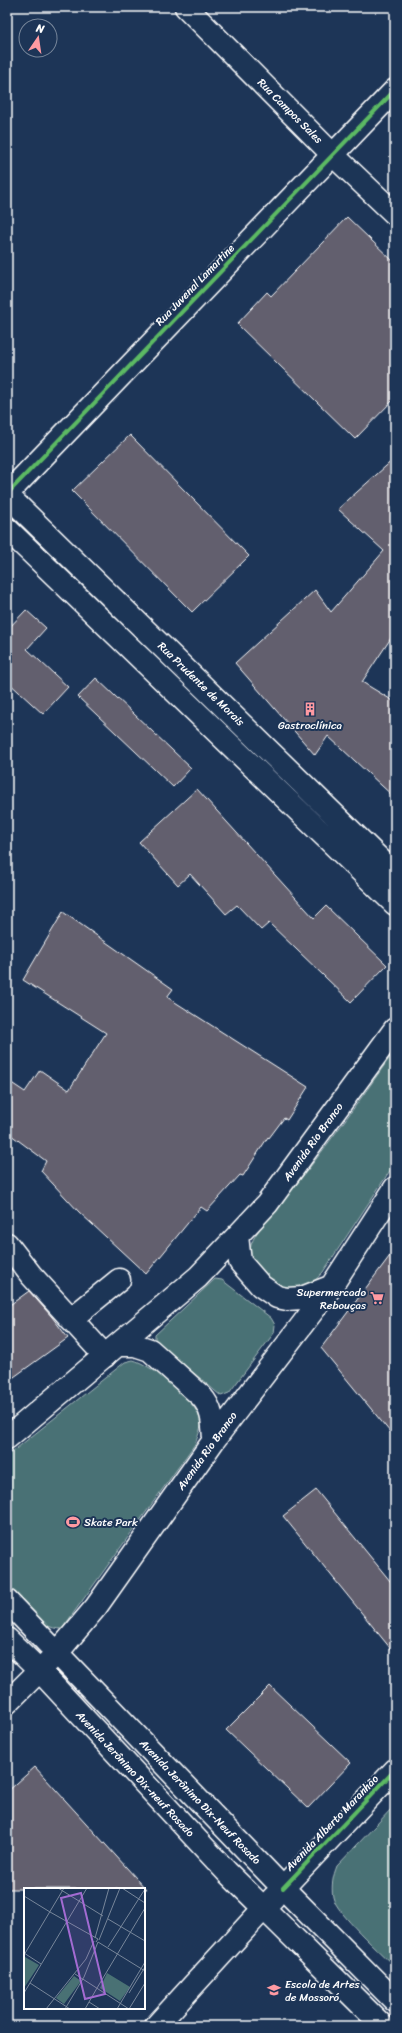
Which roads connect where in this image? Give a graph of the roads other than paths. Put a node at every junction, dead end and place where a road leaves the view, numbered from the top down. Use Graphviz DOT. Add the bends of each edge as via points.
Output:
graph roads {
  1 [pos="186,7"];
  2 [pos="395,90"];
  3 [pos="333,155"];
  4 [pos="395,214"];
  5 [pos="7,494"];
  6 [pos="7,528"];
  7 [pos="395,874"];
  8 [pos="395,904"];
  9 [pos="395,1029"];
  10 [pos="395,1188"];
  11 [pos="237,1236"];
  12 [pos="7,1244"];
  13 [pos="119,1280"];
  14 [pos="331,1287"];
  15 [pos="71,1319"];
  16 [pos="112,1350"];
  17 [pos="7,1438"];
  18 [pos="214,1440"];
  19 [pos="7,1601"];
  20 [pos="7,1639"];
  21 [pos="58,1652"];
  22 [pos="40,1671"];
  23 [pos="7,1704"];
  24 [pos="395,1770"];
  25 [pos="283,1888"];
  26 [pos="264,1908"];
  27 [pos="395,2001"];
  28 [pos="156,2026"];
  29 [pos="383,2026"];
  1 -- 3 [label="main road, Rua Campos Sales"];
  2 -- 3 [label="main road, Rua Juvenal Lamartine"];
  3 -- 4 [label="main road, Rua Campos Sales"];
  3 -- 5 [label="main road, Rua Juvenal Lamartine"];
  5 -- 7 [label="main road, Rua Prudente de Morais"];
  6 -- 8 [label="main road, Rua Prudente de Morais"];
  9 -- 11 [label="main road, Avenida Rio Branco" via="267,1204"];
  10 -- 14 [label="main road, Avenida Rio Branco"];
  11 -- 14 [label="main road" via="240,1262 261,1286 277,1296 287,1299 302,1298"];
  11 -- 16 [label="main road, Avenida Rio Branco" via="198,1277"];
  12 -- 15 [label="main road"];
  13 -- 15 [label="main road"];
  14 -- 18 [label="main road, Avenida Rio Branco"];
  15 -- 16 [label="main road"];
  16 -- 17 [label="main road, Avenida Rio Branco"];
  16 -- 18 [label="main road" via="135,1345 150,1350 208,1404 213,1419"];
  18 -- 21 [label="main road, Avenida Rio Branco" via="96,1608"];
  19 -- 21 [label="main road, Avenida Jerônimo Dix-Neuf Rosado"];
  20 -- 22 [label="main road, Avenida Jerônimo Dix-neuf Rosado"];
  21 -- 22 [label="main road, Avenida Rio Branco"];
  21 -- 25 [label="main road, Avenida Jerônimo Dix-Neuf Rosado"];
  22 -- 23 [label="main road, Avenida Rio Branco"];
  22 -- 26 [label="main road, Avenida Jerônimo Dix-neuf Rosado" via="227,1872"];
  24 -- 25 [label="main road, Avenida Alberto Maranhão"];
  25 -- 26 [label="main road, Avenida Alberto Maranhão"];
  25 -- 27 [label="main road, Avenida Jerônimo Dix-Neuf Rosado"];
  26 -- 28 [label="main road, Avenida Alberto Maranhão"];
  26 -- 29 [label="main road"];
}
